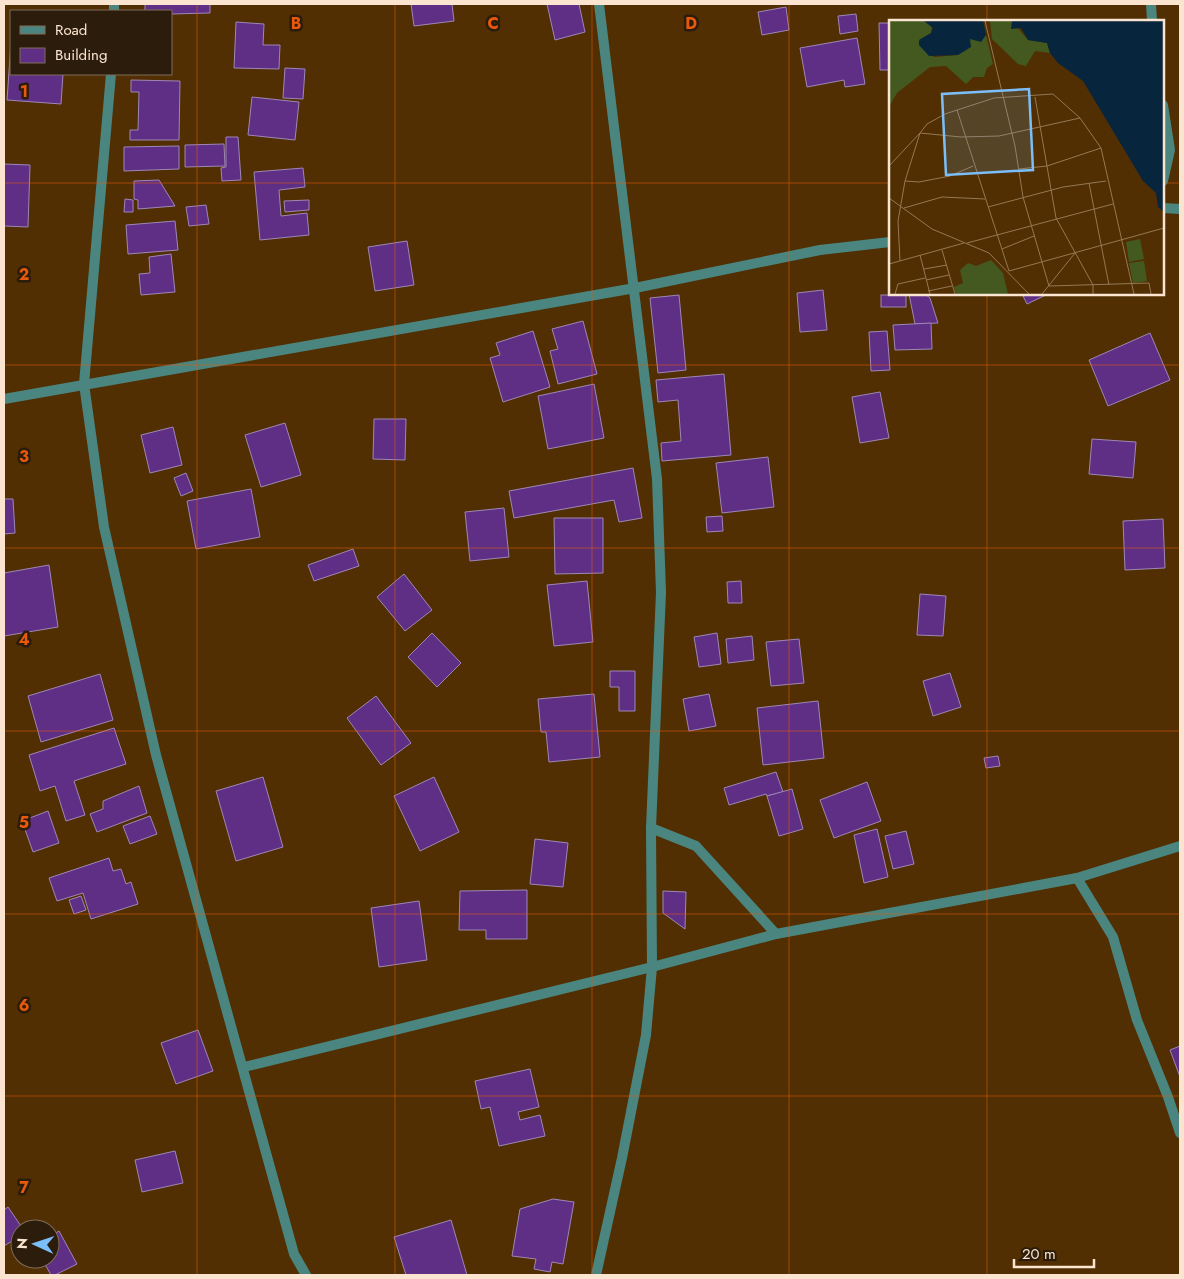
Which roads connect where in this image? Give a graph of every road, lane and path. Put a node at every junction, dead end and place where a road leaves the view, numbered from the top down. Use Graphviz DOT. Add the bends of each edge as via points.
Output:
graph roads {
  1 [pos="600,4"];
  2 [pos="1151,4"];
  3 [pos="1152,20"];
  4 [pos="111,75"];
  5 [pos="1164,111"];
  6 [pos="1164,177"];
  7 [pos="1164,208"];
  8 [pos="1180,209"];
  9 [pos="889,242"];
  10 [pos="635,288"];
  11 [pos="84,384"];
  12 [pos="4,399"];
  13 [pos="651,828"];
  14 [pos="1180,846"];
  15 [pos="1077,878"];
  16 [pos="776,934"];
  17 [pos="652,967"];
  18 [pos="244,1067"];
  19 [pos="1180,1133"];
  20 [pos="306,1275"];
  21 [pos="596,1275"];
  1 -- 10 [label="street"];
  2 -- 3 [label="street"];
  4 -- 11 [label="street"];
  5 -- 6 [label="street" via="1170,150"];
  7 -- 8 [label="street"];
  9 -- 10 [label="street" via="820,250"];
  10 -- 11 [label="street"];
  10 -- 13 [label="street" via="658,479 661,592"];
  11 -- 12 [label="street"];
  11 -- 18 [label="street" via="104,527 156,755"];
  13 -- 16 [label="street" via="696,846"];
  13 -- 17 [label="street"];
  14 -- 15 [label="street"];
  15 -- 16 [label="street"];
  15 -- 19 [label="street" via="1114,937 1137,1020"];
  16 -- 17 [label="street"];
  17 -- 18 [label="street"];
  17 -- 21 [label="street" via="646,1035"];
  18 -- 20 [label="street" via="294,1254"];
}
